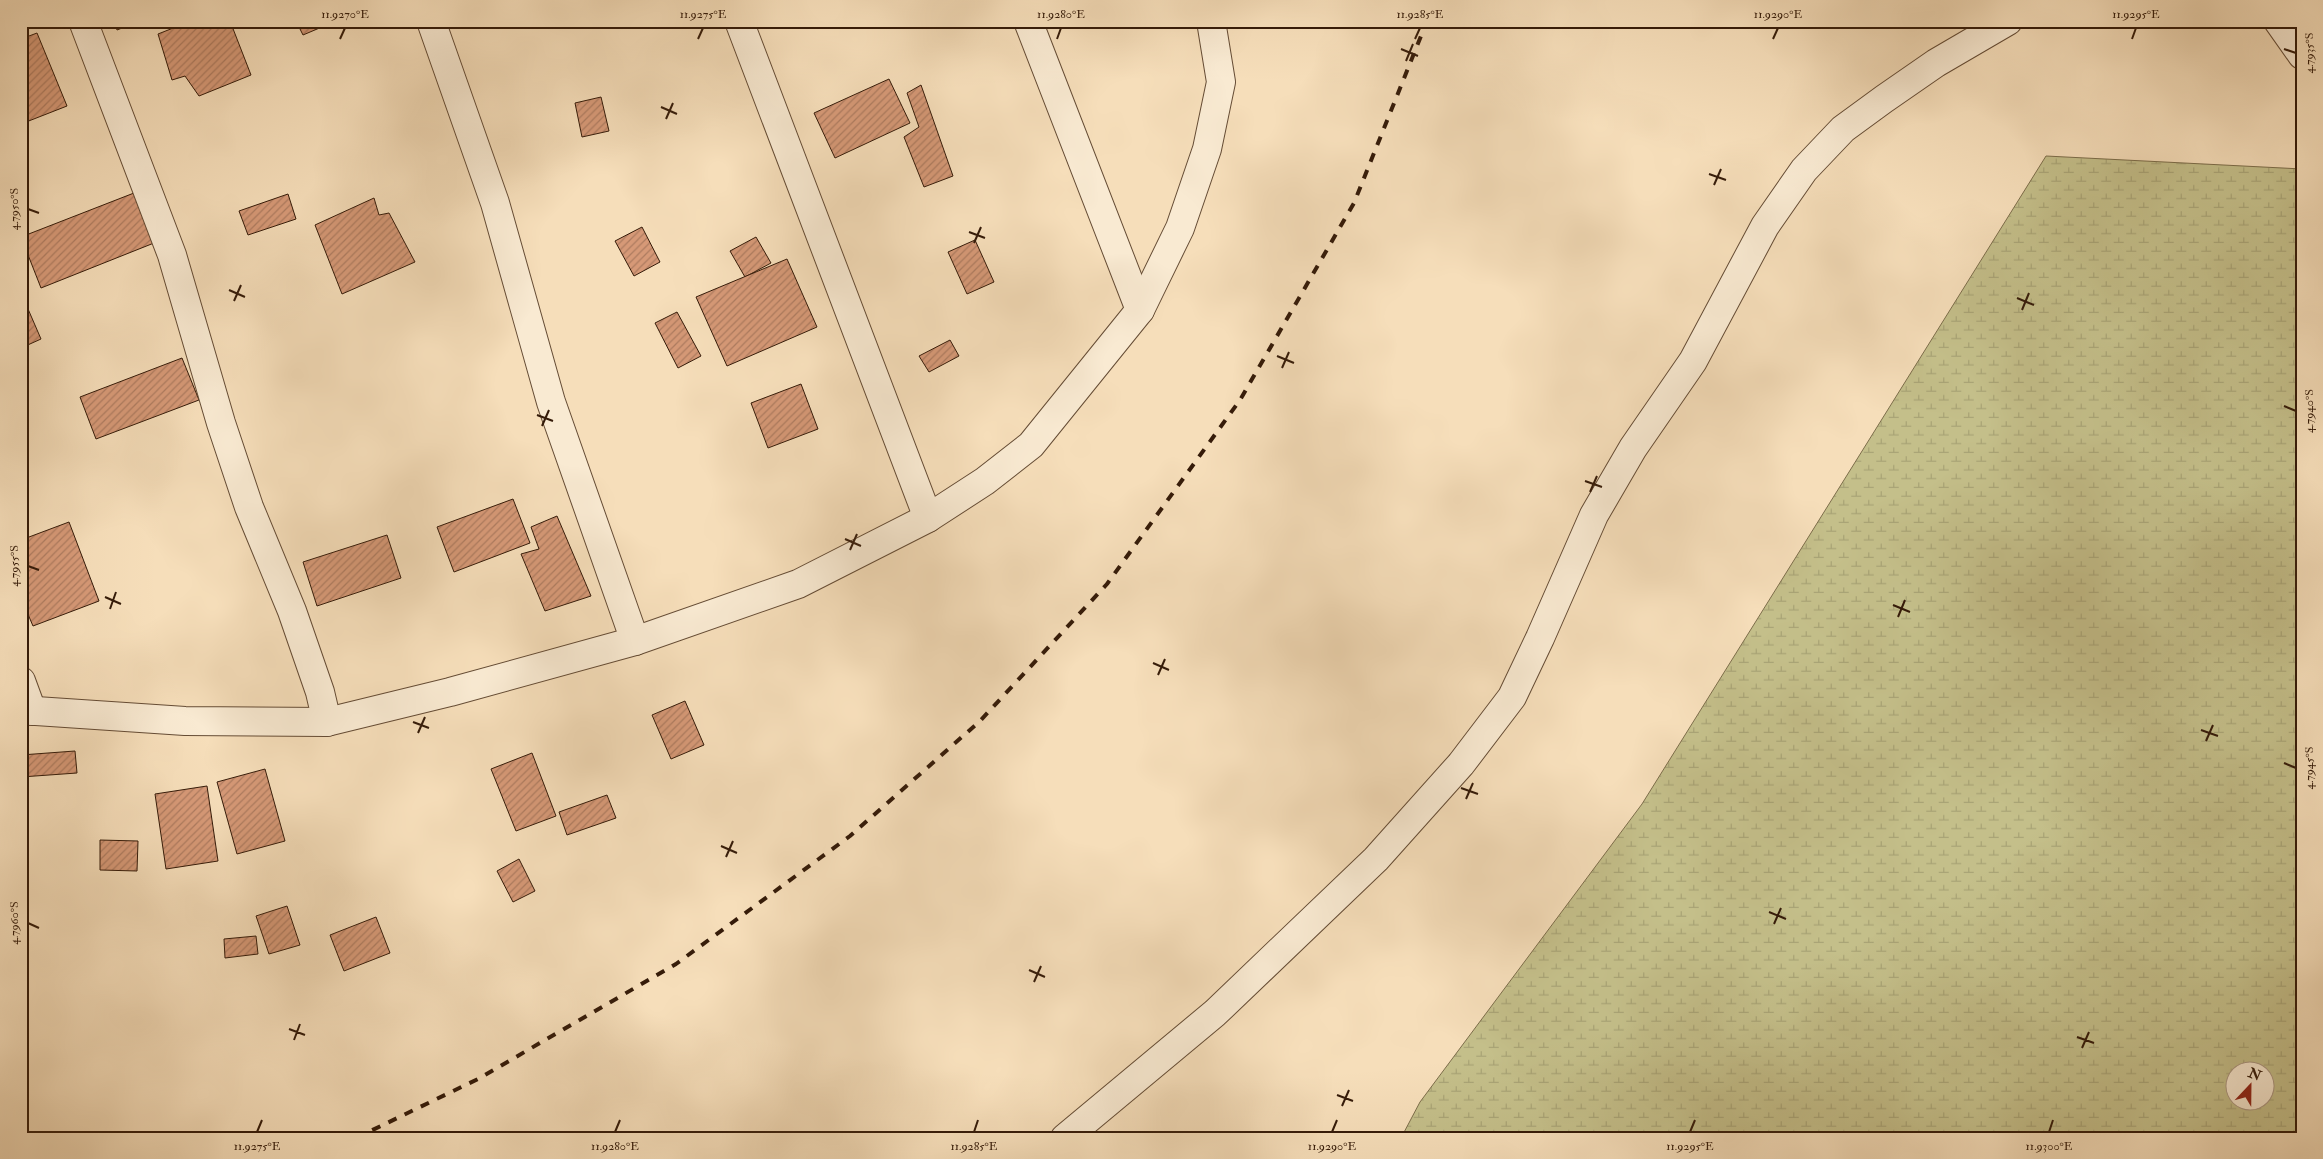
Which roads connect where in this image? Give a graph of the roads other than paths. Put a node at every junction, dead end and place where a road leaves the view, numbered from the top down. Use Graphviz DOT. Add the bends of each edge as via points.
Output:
graph roads {
  1 [pos="83,21"];
  2 [pos="431,21"];
  3 [pos="739,21"];
  4 [pos="1028,21"];
  5 [pos="1211,21"];
  6 [pos="2008,21"];
  7 [pos="2278,21"];
  8 [pos="2302,55"];
  9 [pos="1140,310"];
  10 [pos="928,518"];
  11 [pos="635,641"];
  12 [pos="21,681"];
  13 [pos="27,710"];
  14 [pos="327,722"];
  15 [pos="1065,1138"];
  1 -- 14 [label="street" via="172,255 221,423 249,506 292,611"];
  2 -- 11 [label="street" via="494,203 552,402"];
  3 -- 10 [label="street"];
  4 -- 9 [label="street"];
  5 -- 9 [label="street" via="1221,82 1207,149 1180,228"];
  6 -- 15 [label="street" via="1936,63 1884,99 1843,129 1804,170 1765,226 1692,361 1633,448 1594,515 1512,697 1461,764 1376,859 1215,1013"];
  7 -- 8 [label="street"];
  9 -- 10 [label="street" via="1031,445 985,481"];
  10 -- 11 [label="street" via="798,584"];
  11 -- 14 [label="street"];
  12 -- 13 [label="street"];
  13 -- 14 [label="street" via="185,721"];
}
